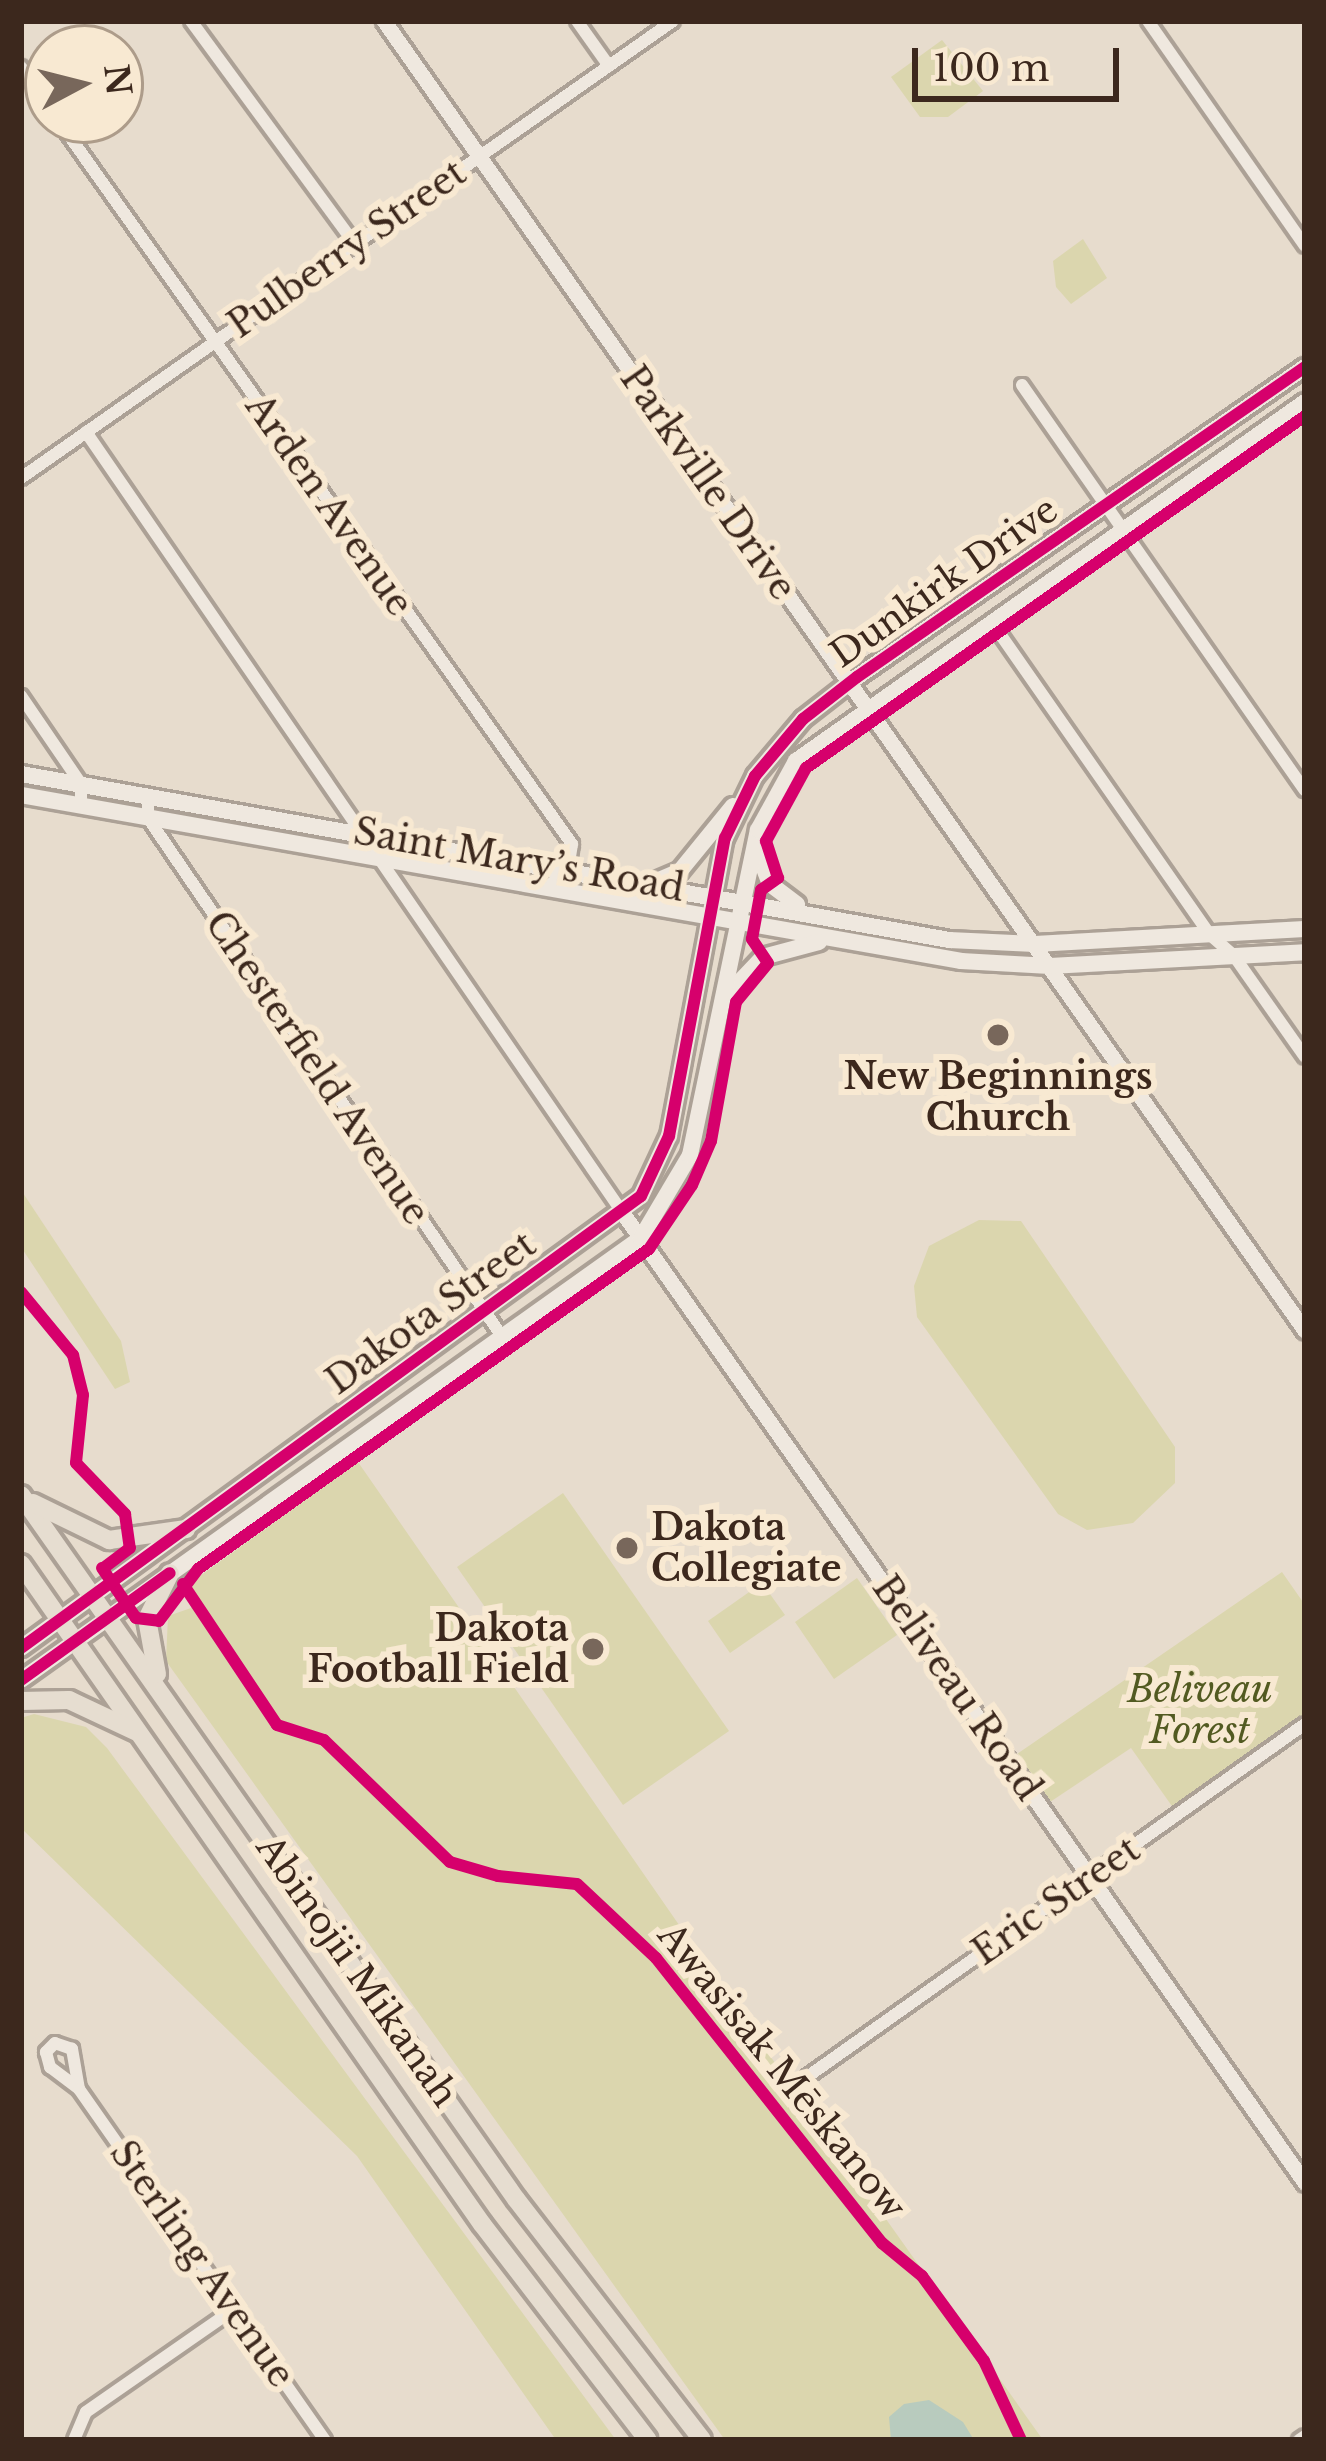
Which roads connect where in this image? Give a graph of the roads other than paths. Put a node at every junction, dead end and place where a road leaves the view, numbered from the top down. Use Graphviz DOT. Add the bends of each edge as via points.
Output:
graph roads {
  1 [pos="191,21"];
  2 [pos="384,21"];
  3 [pos="577,21"];
  4 [pos="673,21"];
  5 [pos="1148,21"];
  6 [pos="609,66"];
  7 [pos="75,144"];
  8 [pos="480,155"];
  9 [pos="354,243"];
  10 [pos="1305,246"];
  11 [pos="215,342"];
  12 [pos="1305,367"];
  13 [pos="1022,386"];
  14 [pos="1305,402"];
  15 [pos="86,432"];
  16 [pos="21,478"];
  17 [pos="1107,505"];
  18 [pos="1122,527"];
  19 [pos="992,621"];
  20 [pos="848,684"];
  21 [pos="21,696"];
  22 [pos="865,705"];
  23 [pos="21,774"];
  24 [pos="80,784"];
  25 [pos="1305,790"];
  26 [pos="21,795"];
  27 [pos="148,796"];
  28 [pos="742,797"];
  29 [pos="81,806"];
  30 [pos="148,818"];
  31 [pos="758,830"];
  32 [pos="369,835"];
  33 [pos="374,856"];
  34 [pos="568,869"];
  35 [pos="649,883"];
  36 [pos="546,888"];
  37 [pos="711,893"];
  38 [pos="742,899"];
  39 [pos="708,917"];
  40 [pos="832,918"];
  41 [pos="738,921"];
  42 [pos="1305,929"];
  43 [pos="1209,934"];
  44 [pos="838,939"];
  45 [pos="1096,940"];
  46 [pos="1035,944"];
  47 [pos="1305,952"];
  48 [pos="1234,956"];
  49 [pos="1098,962"];
  50 [pos="1050,965"];
  51 [pos="722,1007"];
  52 [pos="1305,1057"];
  53 [pos="622,1213"];
  54 [pos="641,1238"];
  55 [pos="484,1312"];
  56 [pos="1305,1330"];
  57 [pos="501,1335"];
  58 [pos="308,1438"];
  59 [pos="322,1462"];
  60 [pos="21,1495"];
  61 [pos="186,1529"];
  62 [pos="21,1564"];
  63 [pos="170,1574"];
  64 [pos="94,1596"];
  65 [pos="107,1618"];
  66 [pos="61,1619"];
  67 [pos="74,1642"];
  68 [pos="21,1648"];
  69 [pos="21,1680"];
  70 [pos="21,1701"];
  71 [pos="175,1711"];
  72 [pos="1305,1724"];
  73 [pos="137,1732"];
  74 [pos="1090,1877"];
  75 [pos="807,2077"];
  76 [pos="79,2089"];
  77 [pos="1305,2183"];
  78 [pos="234,2309"];
  79 [pos="74,2440"];
  80 [pos="325,2440"];
  81 [pos="648,2440"];
  82 [pos="702,2440"];
  1 -- 9 [label="street"];
  2 -- 8 [label="street, Parkville Drive"];
  3 -- 6 [label="street"];
  4 -- 6 [label="street, Pulberry Street"];
  5 -- 10 [label="street"];
  6 -- 8 [label="street, Pulberry Street"];
  7 -- 11 [label="street, Arden Avenue"];
  8 -- 9 [label="street, Pulberry Street"];
  8 -- 20 [label="street, Parkville Drive"];
  9 -- 11 [label="street, Pulberry Street"];
  11 -- 15 [label="street, Pulberry Street"];
  11 -- 34 [label="street, Arden Avenue" via="572,844"];
  12 -- 17 [label="main road, Dunkirk Drive"];
  13 -- 17 [label="street"];
  14 -- 18 [label="main road, Dunkirk Drive"];
  15 -- 16 [label="street, Pulberry Street"];
  15 -- 32 [label="street"];
  17 -- 18 [label="street"];
  17 -- 20 [label="main road, Dunkirk Drive"];
  18 -- 19 [label="main road, Dunkirk Drive"];
  18 -- 25 [label="street"];
  19 -- 22 [label="main road, Dunkirk Drive"];
  19 -- 43 [label="street"];
  20 -- 22 [label="street, Parkville Drive"];
  20 -- 28 [label="main road, Dunkirk Drive" via="803,719"];
  21 -- 24 [label="street"];
  22 -- 31 [label="main road, Dunkirk Drive" via="796,761"];
  22 -- 46 [label="street, Parkville Drive"];
  23 -- 24 [label="main road, Saint Mary’s Road"];
  24 -- 27 [label="main road, Saint Mary’s Road"];
  24 -- 29 [label="street"];
  26 -- 29 [label="main road, Saint Mary’s Road"];
  27 -- 30 [label="street"];
  27 -- 32 [label="main road, Saint Mary’s Road"];
  28 -- 35 [label="main road" via="680,871"];
  28 -- 37 [label="main road, Dunkirk Drive"];
  29 -- 30 [label="main road, Saint Mary’s Road"];
  30 -- 33 [label="main road, Saint Mary’s Road"];
  30 -- 55 [label="street, Chesterfield Avenue"];
  31 -- 38 [label="main road, Dunkirk Drive"];
  31 -- 40 [label="main road" via="759,868 780,897"];
  32 -- 33 [label="street, Beliveau Road"];
  32 -- 34 [label="main road, Saint Mary’s Road"];
  33 -- 36 [label="main road, Saint Mary’s Road"];
  33 -- 53 [label="street, Beliveau Road"];
  34 -- 35 [label="main road, Saint Mary’s Road"];
  34 -- 36 [label="street"];
  35 -- 37 [label="main road, Saint Mary’s Road"];
  36 -- 39 [label="main road, Saint Mary’s Road"];
  37 -- 38 [label="main road, Saint Mary’s Road"];
  37 -- 39 [label="main road, Dunkirk Drive"];
  38 -- 40 [label="main road, Saint Mary’s Road"];
  38 -- 41 [label="main road, Dunkirk Drive"];
  39 -- 41 [label="main road, Saint Mary’s Road"];
  39 -- 53 [label="main road, Dakota Street" via="669,1136 641,1196"];
  40 -- 46 [label="main road, Saint Mary’s Road" via="949,940"];
  41 -- 44 [label="main road, Saint Mary’s Road"];
  41 -- 51 [label="main road, Dakota Street"];
  42 -- 43 [label="main road, Saint Mary’s Road"];
  43 -- 45 [label="main road, Saint Mary’s Road"];
  43 -- 48 [label="street"];
  44 -- 50 [label="main road, Saint Mary’s Road" via="961,961"];
  44 -- 51 [label="main road" via="763,957"];
  45 -- 46 [label="main road, Saint Mary’s Road"];
  45 -- 49 [label="main road"];
  46 -- 50 [label="street, Parkville Drive"];
  47 -- 48 [label="main road, Saint Mary’s Road"];
  48 -- 49 [label="main road, Saint Mary’s Road"];
  48 -- 52 [label="street"];
  49 -- 50 [label="main road, Saint Mary’s Road"];
  50 -- 56 [label="street, Parkville Drive"];
  51 -- 54 [label="main road, Dakota Street" via="689,1156"];
  53 -- 54 [label="street, Beliveau Road"];
  53 -- 55 [label="main road, Dakota Street"];
  54 -- 57 [label="main road, Dakota Street"];
  54 -- 74 [label="street, Beliveau Road"];
  55 -- 57 [label="street, Chesterfield Avenue"];
  55 -- 58 [label="main road, Dakota Street"];
  57 -- 59 [label="main road, Dakota Street"];
  58 -- 59 [label="main road"];
  58 -- 61 [label="main road, Dakota Street"];
  59 -- 63 [label="main road, Dakota Street"];
  60 -- 61 [label="main road" via="89,1536"];
  60 -- 64 [label="main road, Abinojii Mikanah"];
  61 -- 64 [label="main road, Dakota Street"];
  62 -- 66 [label="main road, Abinojii Mikanah"];
  63 -- 65 [label="main road, Dakota Street"];
  63 -- 71 [label="main road" via="145,1637"];
  64 -- 65 [label="main road, Abinojii Mikanah"];
  64 -- 66 [label="main road, Dakota Street"];
  65 -- 67 [label="main road, Dakota Street"];
  65 -- 71 [label="main road, Abinojii Mikanah"];
  66 -- 67 [label="main road, Abinojii Mikanah"];
  66 -- 68 [label="main road, Dakota Street"];
  67 -- 69 [label="main road, Dakota Street"];
  67 -- 73 [label="main road, Abinojii Mikanah"];
  70 -- 73 [label="main road" via="69,1700"];
  71 -- 82 [label="main road, Abinojii Mikanah" via="516,2199"];
  72 -- 74 [label="street, Eric Street"];
  73 -- 81 [label="main road, Abinojii Mikanah" via="482,2224"];
  74 -- 75 [label="street, Eric Street"];
  74 -- 77 [label="street, Beliveau Road"];
  76 -- 78 [label="street, Sterling Avenue"];
  78 -- 79 [label="street" via="86,2412"];
  78 -- 80 [label="street, Sterling Avenue"];
}
